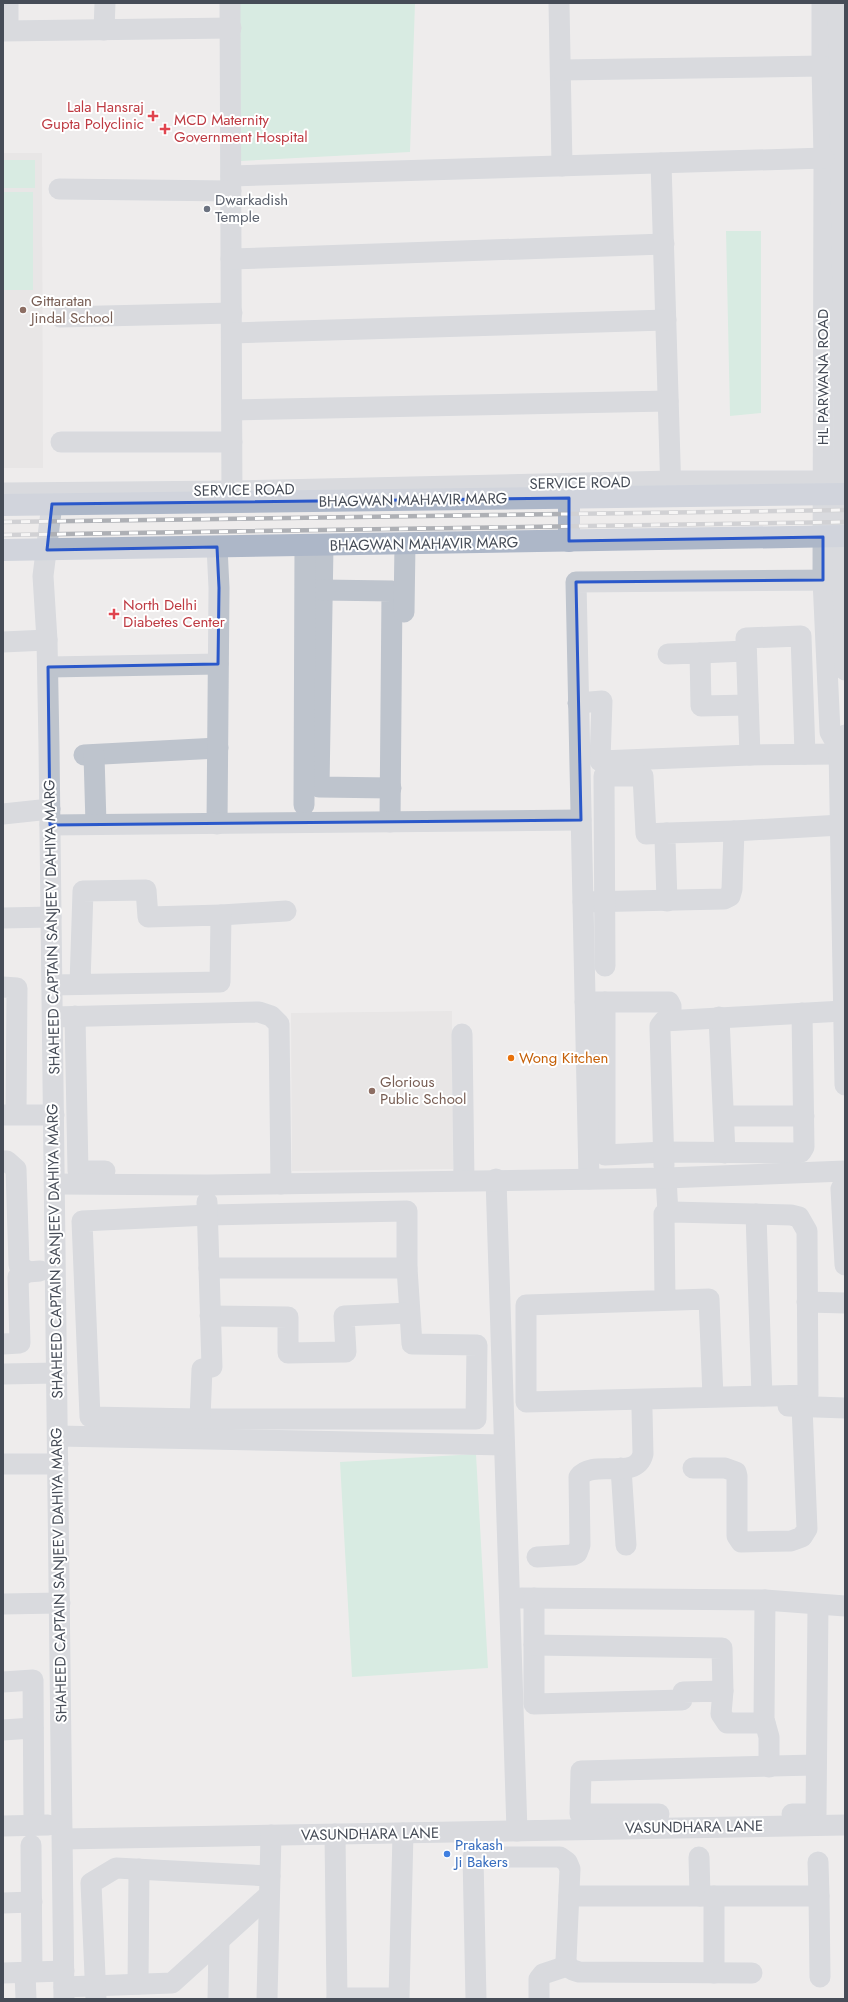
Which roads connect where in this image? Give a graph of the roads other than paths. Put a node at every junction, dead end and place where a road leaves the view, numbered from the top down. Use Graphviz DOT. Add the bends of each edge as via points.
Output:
graph roads {
  1 [pos="8,3"];
  2 [pos="105,3"];
  3 [pos="230,3"];
  4 [pos="559,3"];
  5 [pos="822,3"];
  6 [pos="838,3"];
  7 [pos="230,28"];
  8 [pos="104,30"];
  9 [pos="6,31"];
  10 [pos="822,66"];
  11 [pos="561,70"];
  12 [pos="824,158"];
  13 [pos="661,163"];
  14 [pos="562,166"];
  15 [pos="231,184"];
  16 [pos="59,189"];
  17 [pos="664,244"];
  18 [pos="231,259"];
  19 [pos="60,317"];
  20 [pos="666,320"];
  21 [pos="232,323"];
  22 [pos="668,400"];
  23 [pos="232,410"];
  24 [pos="61,442"];
  25 [pos="232,442"];
  26 [pos="837,488"];
  27 [pos="671,489"];
  28 [pos="3,493"];
  29 [pos="232,496"];
  30 [pos="569,498"];
  31 [pos="52,504"];
  32 [pos="3,505"];
  33 [pos="837,537"];
  34 [pos="569,541"];
  35 [pos="405,544"];
  36 [pos="314,546"];
  37 [pos="217,547"];
  38 [pos="3,550"];
  39 [pos="47,550"];
  40 [pos="833,580"];
  41 [pos="322,590"];
  42 [pos="47,640"];
  43 [pos="3,642"];
  44 [pos="746,651"];
  45 [pos="700,653"];
  46 [pos="668,654"];
  47 [pos="218,664"];
  48 [pos="48,667"];
  49 [pos="845,670"];
  50 [pos="578,703"];
  51 [pos="748,705"];
  52 [pos="841,746"];
  53 [pos="218,748"];
  54 [pos="806,754"];
  55 [pos="750,755"];
  56 [pos="391,788"];
  57 [pos="304,805"];
  58 [pos="396,813"];
  59 [pos="3,814"];
  60 [pos="50,817"];
  61 [pos="581,820"];
  62 [pos="96,824"];
  63 [pos="217,824"];
  64 [pos="841,825"];
  65 [pos="734,831"];
  66 [pos="667,833"];
  67 [pos="667,901"];
  68 [pos="583,902"];
  69 [pos="605,902"];
  70 [pos="286,911"];
  71 [pos="221,915"];
  72 [pos="3,918"];
  73 [pos="51,918"];
  74 [pos="605,966"];
  75 [pos="80,984"];
  76 [pos="52,985"];
  77 [pos="3,987"];
  78 [pos="595,1002"];
  79 [pos="843,1011"];
  80 [pos="802,1013"];
  81 [pos="75,1016"];
  82 [pos="53,1017"];
  83 [pos="719,1017"];
  84 [pos="672,1020"];
  85 [pos="462,1034"];
  86 [pos="10,1071"];
  87 [pos="845,1076"];
  88 [pos="845,1086"];
  89 [pos="10,1114"];
  90 [pos="54,1115"];
  91 [pos="724,1116"];
  92 [pos="804,1116"];
  93 [pos="664,1152"];
  94 [pos="725,1153"];
  95 [pos="3,1161"];
  96 [pos="845,1171"];
  97 [pos="281,1178"];
  98 [pos="589,1178"];
  99 [pos="666,1178"];
  100 [pos="496,1179"];
  101 [pos="464,1180"];
  102 [pos="845,1181"];
  103 [pos="55,1184"];
  104 [pos="207,1185"];
  105 [pos="668,1213"];
  106 [pos="756,1214"];
  107 [pos="209,1215"];
  108 [pos="845,1265"];
  109 [pos="208,1268"];
  110 [pos="407,1268"];
  111 [pos="56,1270"];
  112 [pos="28,1272"];
  113 [pos="665,1300"];
  114 [pos="807,1302"];
  115 [pos="845,1303"];
  116 [pos="409,1312"];
  117 [pos="210,1316"];
  118 [pos="3,1344"];
  119 [pos="57,1373"];
  120 [pos="3,1374"];
  121 [pos="762,1396"];
  122 [pos="713,1397"];
  123 [pos="802,1406"];
  124 [pos="845,1408"];
  125 [pos="642,1410"];
  126 [pos="504,1414"];
  127 [pos="341,1418"];
  128 [pos="200,1419"];
  129 [pos="58,1436"];
  130 [pos="341,1442"];
  131 [pos="504,1445"];
  132 [pos="3,1464"];
  133 [pos="58,1464"];
  134 [pos="621,1468"];
  135 [pos="693,1468"];
  136 [pos="626,1545"];
  137 [pos="538,1557"];
  138 [pos="510,1598"];
  139 [pos="534,1598"];
  140 [pos="765,1600"];
  141 [pos="60,1603"];
  142 [pos="3,1604"];
  143 [pos="818,1605"];
  144 [pos="845,1606"];
  145 [pos="534,1645"];
  146 [pos="3,1682"];
  147 [pos="723,1691"];
  148 [pos="764,1723"];
  149 [pos="33,1728"];
  150 [pos="3,1730"];
  151 [pos="815,1765"];
  152 [pos="769,1767"];
  153 [pos="845,1824"];
  154 [pos="3,1826"];
  155 [pos="567,1830"];
  156 [pos="517,1831"];
  157 [pos="62,1832"];
  158 [pos="403,1833"];
  159 [pos="335,1834"];
  160 [pos="33,1835"];
  161 [pos="271,1835"];
  162 [pos="699,1857"];
  163 [pos="567,1862"];
  164 [pos="818,1862"];
  165 [pos="139,1869"];
  166 [pos="269,1886"];
  167 [pos="569,1896"];
  168 [pos="707,1896"];
  169 [pos="819,1896"];
  170 [pos="32,1902"];
  171 [pos="3,1903"];
  172 [pos="219,1940"];
  173 [pos="567,1966"];
  174 [pos="29,1972"];
  175 [pos="3,1973"];
  176 [pos="714,1973"];
  177 [pos="752,1973"];
  178 [pos="820,1978"];
  179 [pos="138,1984"];
  180 [pos="64,1985"];
  181 [pos="95,1993"];
  182 [pos="337,1998"];
  183 [pos="26,1999"];
  184 [pos="218,1999"];
  185 [pos="267,1999"];
  186 [pos="476,1999"];
  187 [pos="539,1999"];
  1 -- 9 [label="street"];
  2 -- 8 [label="street"];
  3 -- 7 [label="street"];
  4 -- 11 [label="street"];
  5 -- 10 [label="street, HL PARWANA ROAD"];
  6 -- 26 [label="street, HL PARWANA ROAD" via="844,366"];
  7 -- 8 [label="street"];
  7 -- 15 [label="street"];
  8 -- 9 [label="street"];
  10 -- 11 [label="street"];
  10 -- 12 [label="street, HL PARWANA ROAD"];
  11 -- 14 [label="street"];
  12 -- 13 [label="street"];
  12 -- 26 [label="street, HL PARWANA ROAD"];
  13 -- 14 [label="street"];
  13 -- 17 [label="street"];
  14 -- 15 [label="street"];
  15 -- 16 [label="street"];
  15 -- 18 [label="street"];
  17 -- 18 [label="street"];
  17 -- 20 [label="street"];
  18 -- 21 [label="street"];
  19 -- 21 [label="street"];
  20 -- 21 [label="street"];
  20 -- 22 [label="street"];
  21 -- 23 [label="street"];
  22 -- 23 [label="street"];
  22 -- 27 [label="street"];
  23 -- 25 [label="street"];
  24 -- 25 [label="street"];
  25 -- 29 [label="street"];
  26 -- 27 [label="main road, BHAGWAN MAHAVIR MARG"];
  26 -- 33 [label="street, HL PARWANA ROAD"];
  27 -- 29 [label="street, SERVICE ROAD"];
  27 -- 30 [label="main road, BHAGWAN MAHAVIR MARG"];
  28 -- 29 [label="street, SERVICE ROAD"];
  29 -- 30 [label="main road, BHAGWAN MAHAVIR MARG"];
  29 -- 31 [label="main road, BHAGWAN MAHAVIR MARG"];
  30 -- 34 [label="main road"];
  31 -- 32 [label="main road, BHAGWAN MAHAVIR MARG"];
  31 -- 39 [label="street, SHAHEED CAPTAIN SANJEEV DAHIYA MARG"];
  33 -- 34 [label="main road, BHAGWAN MAHAVIR MARG"];
  33 -- 40 [label="street, HL PARWANA ROAD"];
  34 -- 35 [label="main road, BHAGWAN MAHAVIR MARG"];
  35 -- 36 [label="main road, BHAGWAN MAHAVIR MARG"];
  35 -- 58 [label="street"];
  36 -- 37 [label="main road, BHAGWAN MAHAVIR MARG"];
  36 -- 41 [label="street"];
  36 -- 57 [label="street"];
  37 -- 39 [label="main road, BHAGWAN MAHAVIR MARG"];
  37 -- 47 [label="street"];
  38 -- 39 [label="main road, BHAGWAN MAHAVIR MARG"];
  39 -- 42 [label="street, SHAHEED CAPTAIN SANJEEV DAHIYA MARG" via="43,576"];
  40 -- 49 [label="street, HL PARWANA ROAD"];
  40 -- 50 [label="street" via="576,582"];
  40 -- 52 [label="street, HL PARWANA ROAD" via="830,732"];
  41 -- 56 [label="street" via="392,591"];
  41 -- 56 [label="street" via="319,787"];
  42 -- 43 [label="street"];
  42 -- 48 [label="street, SHAHEED CAPTAIN SANJEEV DAHIYA MARG"];
  44 -- 45 [label="street"];
  44 -- 51 [label="street"];
  44 -- 54 [label="street" via="746,638 801,636"];
  45 -- 46 [label="street"];
  45 -- 51 [label="street" via="701,706"];
  47 -- 48 [label="street"];
  47 -- 53 [label="street"];
  48 -- 60 [label="street, SHAHEED CAPTAIN SANJEEV DAHIYA MARG"];
  50 -- 55 [label="street" via="602,701 600,761"];
  50 -- 61 [label="street"];
  51 -- 55 [label="street"];
  52 -- 54 [label="street"];
  52 -- 64 [label="street, HL PARWANA ROAD"];
  53 -- 62 [label="street" via="89,755"];
  53 -- 63 [label="street"];
  54 -- 55 [label="street"];
  56 -- 58 [label="street"];
  58 -- 61 [label="street"];
  58 -- 63 [label="street"];
  59 -- 60 [label="street"];
  60 -- 62 [label="street"];
  60 -- 73 [label="street, SHAHEED CAPTAIN SANJEEV DAHIYA MARG"];
  61 -- 68 [label="street"];
  62 -- 63 [label="street"];
  64 -- 65 [label="street"];
  64 -- 79 [label="street, HL PARWANA ROAD"];
  65 -- 66 [label="street"];
  65 -- 67 [label="street" via="730,896 718,900"];
  66 -- 67 [label="street"];
  66 -- 69 [label="street" via="646,834 643,776 604,776"];
  67 -- 69 [label="street"];
  68 -- 69 [label="street"];
  68 -- 78 [label="street"];
  69 -- 74 [label="street"];
  70 -- 71 [label="street"];
  71 -- 75 [label="street" via="220,982"];
  71 -- 75 [label="street" via="148,917 146,890 83,891"];
  72 -- 73 [label="street"];
  73 -- 76 [label="street, SHAHEED CAPTAIN SANJEEV DAHIYA MARG"];
  75 -- 76 [label="street"];
  76 -- 82 [label="street, SHAHEED CAPTAIN SANJEEV DAHIYA MARG"];
  77 -- 86 [label="street" via="17,988"];
  78 -- 84 [label="street" via="669,1002"];
  78 -- 93 [label="street" via="605,1155"];
  78 -- 98 [label="street"];
  79 -- 80 [label="street"];
  79 -- 87 [label="street, HL PARWANA ROAD"];
  80 -- 83 [label="street"];
  80 -- 92 [label="street"];
  81 -- 82 [label="street"];
  81 -- 97 [label="street" via="78,1171"];
  81 -- 97 [label="street" via="259,1012 271,1016 279,1024"];
  82 -- 90 [label="street, SHAHEED CAPTAIN SANJEEV DAHIYA MARG"];
  83 -- 84 [label="street"];
  83 -- 91 [label="street"];
  84 -- 93 [label="street" via="664,1021 660,1026"];
  85 -- 101 [label="street"];
  86 -- 89 [label="street"];
  87 -- 88 [label="street, HL PARWANA ROAD"];
  89 -- 90 [label="street"];
  90 -- 103 [label="street, SHAHEED CAPTAIN SANJEEV DAHIYA MARG"];
  91 -- 92 [label="street"];
  91 -- 94 [label="street"];
  92 -- 94 [label="street" via="804,1147 801,1152"];
  93 -- 94 [label="street"];
  93 -- 99 [label="street"];
  95 -- 112 [label="street" via="7,1161 16,1169 19,1265"];
  96 -- 99 [label="street"];
  97 -- 101 [label="street"];
  97 -- 104 [label="street"];
  98 -- 99 [label="street"];
  98 -- 100 [label="street"];
  99 -- 105 [label="street"];
  100 -- 101 [label="street"];
  100 -- 126 [label="street"];
  102 -- 108 [label="street" via="841,1188"];
  103 -- 104 [label="street"];
  103 -- 111 [label="street, SHAHEED CAPTAIN SANJEEV DAHIYA MARG"];
  104 -- 107 [label="street"];
  105 -- 106 [label="street"];
  105 -- 113 [label="street" via="664,1214 663,1219"];
  106 -- 114 [label="street" via="791,1215 799,1217 804,1223 807,1231"];
  106 -- 121 [label="street"];
  107 -- 109 [label="street"];
  107 -- 110 [label="street" via="407,1211"];
  107 -- 128 [label="street" via="82,1221 90,1416"];
  109 -- 110 [label="street"];
  109 -- 117 [label="street"];
  110 -- 116 [label="street"];
  111 -- 112 [label="street"];
  111 -- 119 [label="street, SHAHEED CAPTAIN SANJEEV DAHIYA MARG"];
  112 -- 118 [label="street" via="18,1278 20,1343"];
  113 -- 122 [label="street" via="709,1299"];
  113 -- 122 [label="street" via="526,1305 526,1402"];
  114 -- 115 [label="street"];
  114 -- 121 [label="street" via="808,1395"];
  116 -- 117 [label="street" via="344,1316 346,1352 288,1352 288,1317"];
  116 -- 127 [label="street" via="412,1344 477,1345 476,1419"];
  117 -- 128 [label="street" via="212,1367 202,1369"];
  119 -- 120 [label="street"];
  119 -- 129 [label="street, SHAHEED CAPTAIN SANJEEV DAHIYA MARG"];
  121 -- 122 [label="street"];
  123 -- 124 [label="street"];
  123 -- 125 [label="street"];
  123 -- 135 [label="street" via="807,1529 802,1537 791,1541 741,1542 737,1536 736,1472 725,1468"];
  125 -- 126 [label="street"];
  125 -- 134 [label="street" via="642,1460 637,1465"];
  126 -- 131 [label="street"];
  127 -- 128 [label="street"];
  127 -- 130 [label="street"];
  129 -- 130 [label="street"];
  129 -- 133 [label="street, SHAHEED CAPTAIN SANJEEV DAHIYA MARG"];
  130 -- 131 [label="street"];
  131 -- 138 [label="street"];
  132 -- 133 [label="street"];
  133 -- 141 [label="street, SHAHEED CAPTAIN SANJEEV DAHIYA MARG"];
  134 -- 136 [label="street"];
  134 -- 137 [label="street" via="589,1470 582,1473 579,1477 580,1545 577,1552 573,1555"];
  138 -- 139 [label="street"];
  138 -- 156 [label="street"];
  139 -- 140 [label="street"];
  139 -- 145 [label="street"];
  140 -- 143 [label="street"];
  140 -- 148 [label="street"];
  141 -- 142 [label="street"];
  141 -- 157 [label="street, SHAHEED CAPTAIN SANJEEV DAHIYA MARG"];
  143 -- 144 [label="street"];
  143 -- 151 [label="street"];
  145 -- 147 [label="street" via="722,1648"];
  145 -- 147 [label="street" via="534,1704 682,1700 683,1692"];
  146 -- 149 [label="street" via="33,1680"];
  147 -- 148 [label="street" via="721,1714 727,1723"];
  148 -- 152 [label="street" via="769,1737"];
  149 -- 150 [label="street"];
  149 -- 160 [label="street"];
  151 -- 152 [label="street"];
  151 -- 152 [label="street" via="816,1814 580,1814 581,1771"];
  153 -- 155 [label="street, VASUNDHARA LANE"];
  154 -- 160 [label="street, VASUNDHARA LANE"];
  155 -- 156 [label="street, VASUNDHARA LANE"];
  155 -- 163 [label="street"];
  156 -- 158 [label="street, VASUNDHARA LANE"];
  157 -- 160 [label="street, VASUNDHARA LANE"];
  157 -- 161 [label="street, VASUNDHARA LANE"];
  157 -- 180 [label="street, SHAHEED CAPTAIN SANJEEV DAHIYA MARG"];
  158 -- 159 [label="street, VASUNDHARA LANE"];
  158 -- 182 [label="street" via="399,1998"];
  159 -- 161 [label="street, VASUNDHARA LANE"];
  159 -- 182 [label="street"];
  160 -- 170 [label="street"];
  161 -- 166 [label="street"];
  162 -- 168 [label="street"];
  163 -- 167 [label="street" via="570,1869"];
  163 -- 186 [label="street" via="560,1857 473,1857"];
  164 -- 169 [label="street"];
  165 -- 166 [label="street"];
  165 -- 179 [label="street"];
  165 -- 181 [label="street" via="116,1868 91,1883"];
  166 -- 172 [label="street"];
  166 -- 185 [label="street"];
  167 -- 168 [label="street"];
  167 -- 173 [label="street"];
  168 -- 169 [label="street"];
  168 -- 176 [label="street"];
  169 -- 178 [label="street"];
  170 -- 171 [label="street"];
  170 -- 174 [label="street"];
  172 -- 179 [label="street" via="172,1983"];
  172 -- 184 [label="street"];
  173 -- 176 [label="street" via="572,1971 579,1972"];
  173 -- 187 [label="street" via="543,1974 539,1979"];
  174 -- 175 [label="street"];
  174 -- 180 [label="street"];
  174 -- 183 [label="street"];
  176 -- 177 [label="street"];
  179 -- 181 [label="street"];
  180 -- 181 [label="street"];
}
